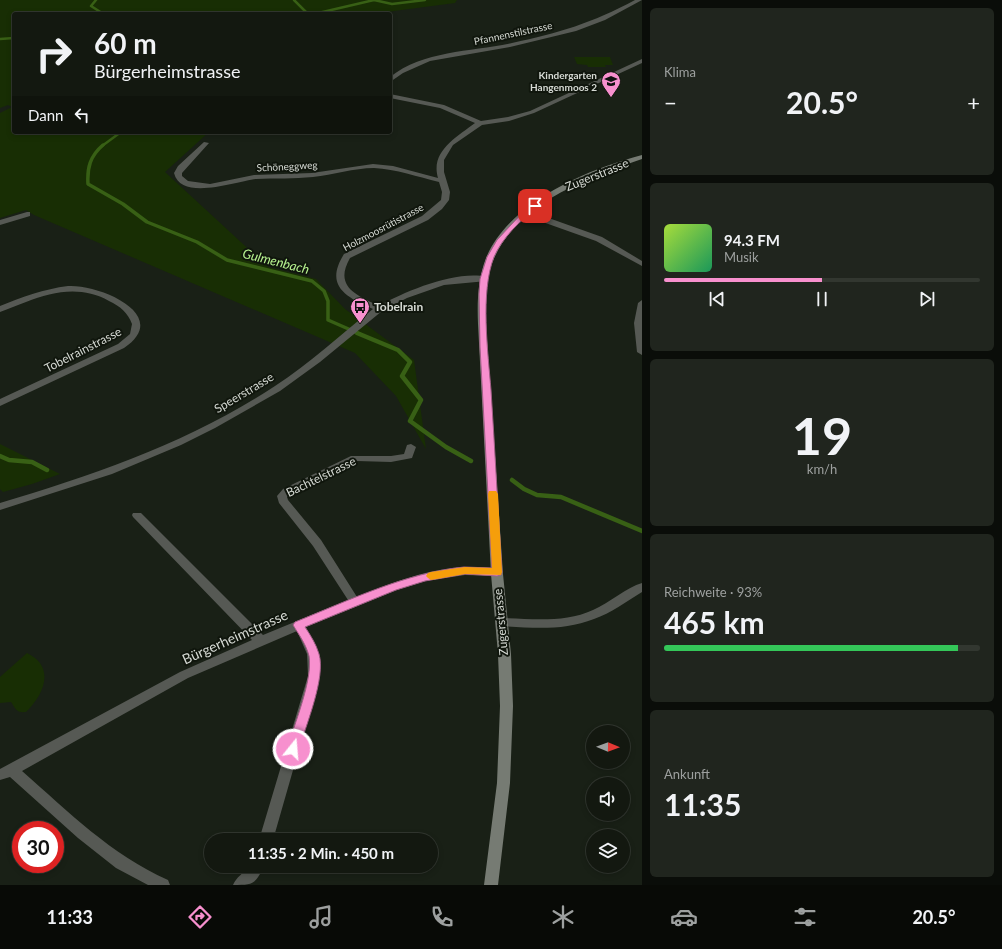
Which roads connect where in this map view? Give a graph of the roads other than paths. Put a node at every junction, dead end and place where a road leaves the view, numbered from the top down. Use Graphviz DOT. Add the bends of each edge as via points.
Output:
graph roads {
  1 [pos="639,0"];
  2 [pos="642,61"];
  3 [pos="392,78"];
  4 [pos="392,96"];
  5 [pos="480,123"];
  6 [pos="206,143"];
  7 [pos="642,157"];
  8 [pos="443,181"];
  9 [pos="526,213"];
  10 [pos="27,214"];
  11 [pos="0,223"];
  12 [pos="642,264"];
  13 [pos="484,279"];
  14 [pos="642,303"];
  15 [pos="379,308"];
  16 [pos="0,309"];
  17 [pos="642,352"];
  18 [pos="0,403"];
  19 [pos="411,447"];
  20 [pos="0,506"];
  21 [pos="137,515"];
  22 [pos="497,572"];
  23 [pos="642,587"];
  24 [pos="355,602"];
  25 [pos="502,622"];
  26 [pos="299,625"];
  27 [pos="261,641"];
  28 [pos="6,772"];
  29 [pos="268,833"];
  30 [pos="253,873"];
  31 [pos="163,885"];
  32 [pos="240,885"];
  33 [pos="491,885"];
  1 -- 3 [label="street, Pfannenstilstrasse" via="607,17 566,32 420,63 402,70"];
  2 -- 5 [label="street, Holzmoosrütistrasse" via="532,112 509,119"];
  4 -- 5 [label="street" via="442,106"];
  5 -- 8 [label="street, Holzmoosrütistrasse" via="445,151 439,167"];
  6 -- 8 [label="street, Schöneggweg" via="178,173 186,183 210,186 254,177 312,175 373,166 394,168"];
  7 -- 9 [label="main road, Zugerstrasse" via="564,188"];
  8 -- 15 [label="street, Holzmoosrütistrasse" via="446,192 439,207 425,218 347,256 340,265 338,279 343,287 356,298"];
  9 -- 12 [label="street" via="599,239"];
  9 -- 13 [label="main road, Zugerstrasse" via="499,241 490,257"];
  10 -- 11 [label="street"];
  13 -- 15 [label="street, Speerstrasse" via="442,282"];
  13 -- 22 [label="main road, Zugerstrasse" via="484,347"];
  14 -- 17 [label="street" via="638,323"];
  15 -- 20 [label="street, Speerstrasse" via="307,368 220,422 106,472"];
  16 -- 18 [label="street, Tobelrainstrasse" via="52,291 84,289 112,299 130,311 137,324 131,339 121,346"];
  19 -- 24 [label="street, Bachtelstrasse" via="408,456 391,459 355,458 287,491 282,496 283,501 317,543"];
  21 -- 27 [label="street"];
  22 -- 24 [label="street, Bürgerheimstrasse" via="465,571 425,577"];
  22 -- 25 [label="main road, Zugerstrasse"];
  23 -- 25 [label="street" via="584,618 553,623"];
  24 -- 26 [label="street, Bürgerheimstrasse"];
  25 -- 33 [label="main road, Zugerstrasse" via="506,680 506,740"];
  26 -- 27 [label="street, Bürgerheimstrasse"];
  26 -- 29 [label="street" via="310,642 316,668"];
  27 -- 28 [label="street, Bürgerheimstrasse" via="184,675"];
  28 -- 31 [label="street" via="106,853 142,876"];
  30 -- 32 [label="street"];
}
